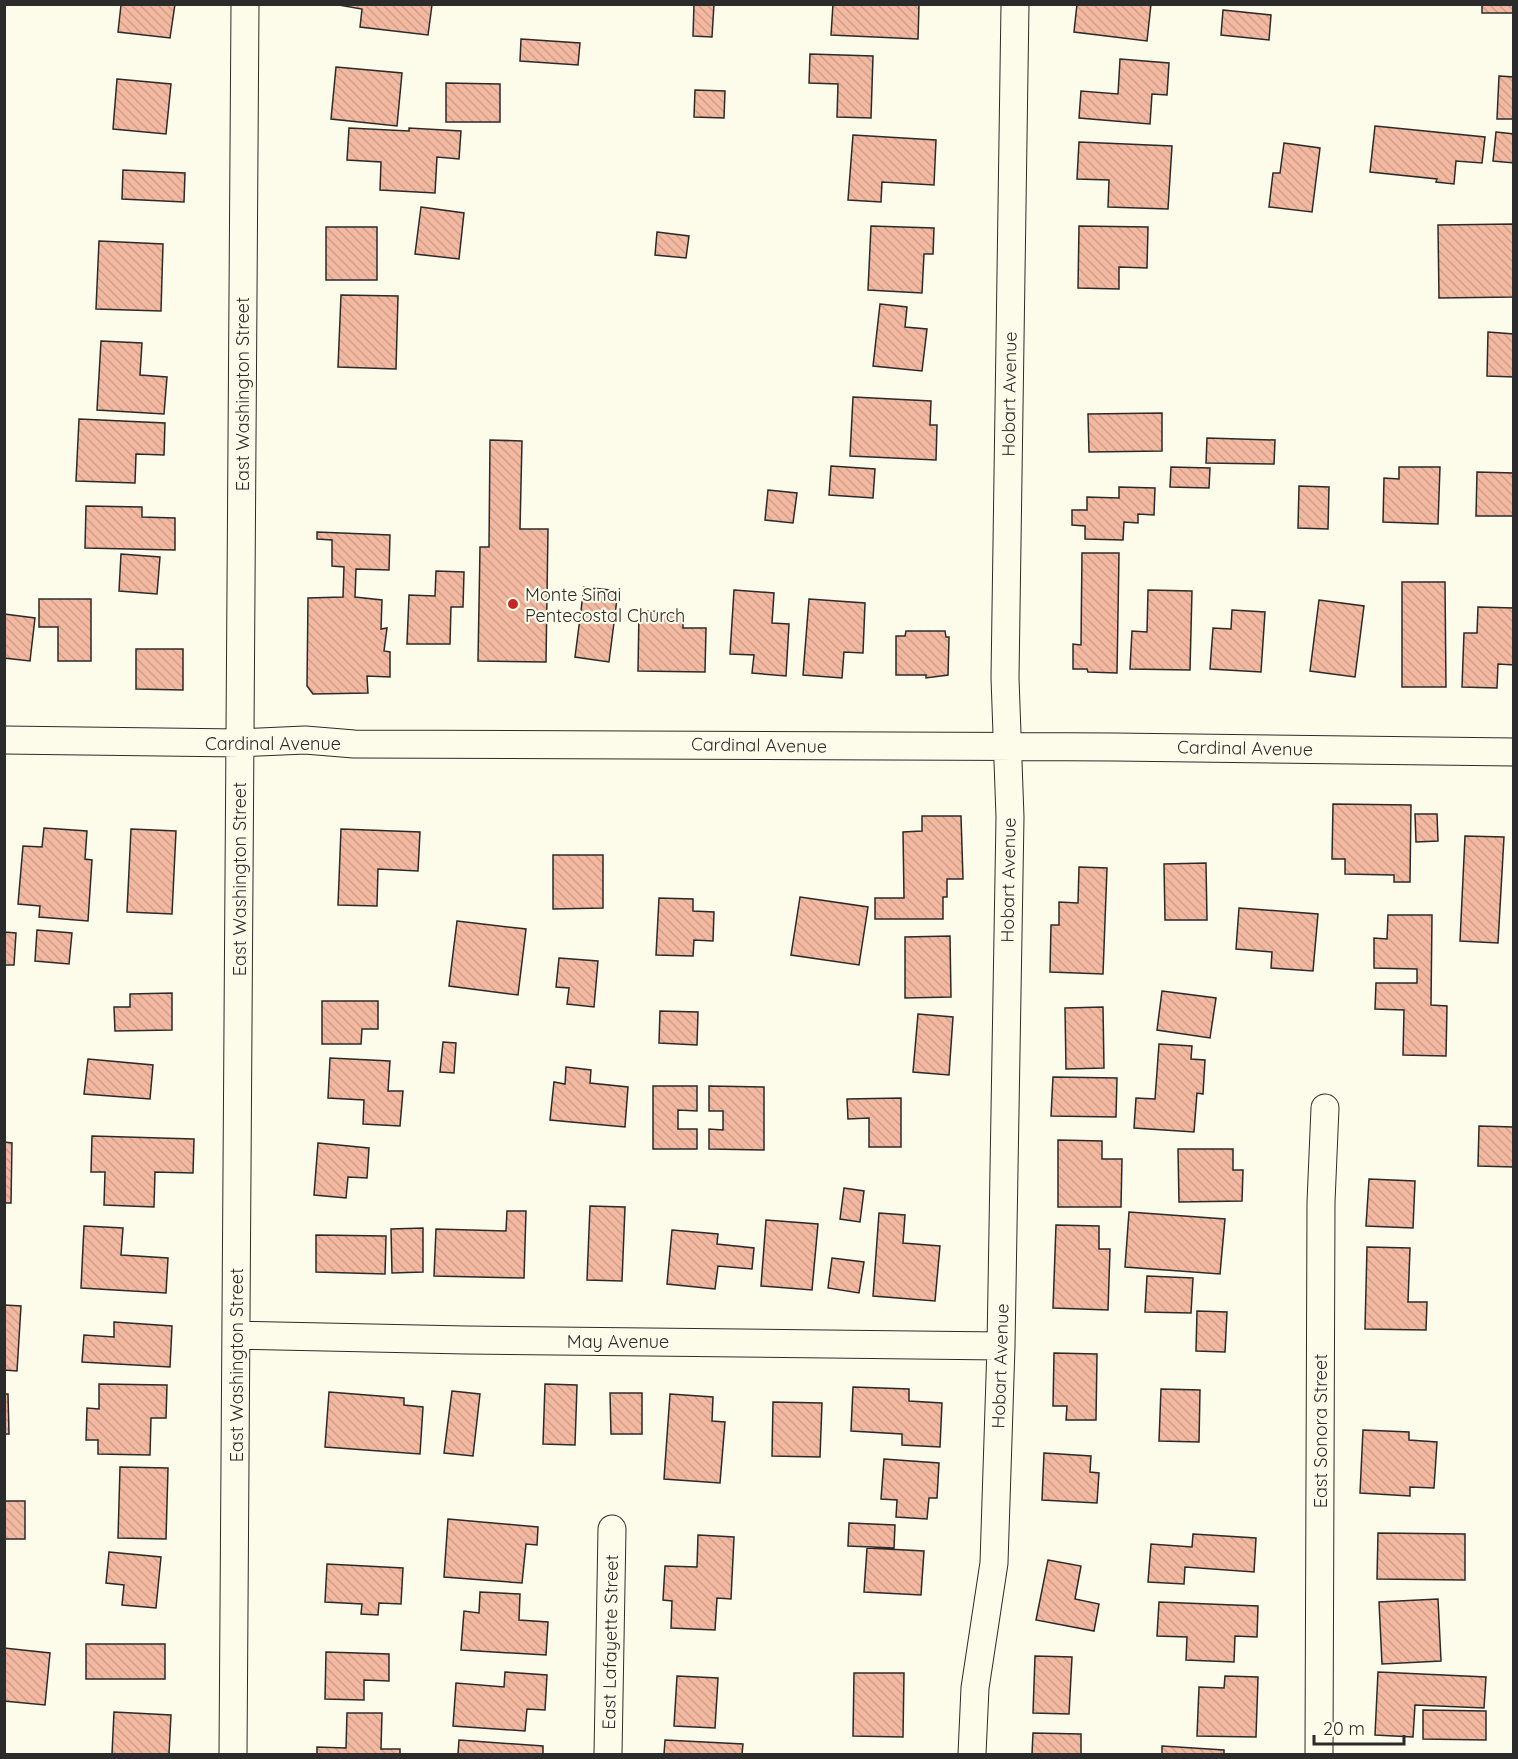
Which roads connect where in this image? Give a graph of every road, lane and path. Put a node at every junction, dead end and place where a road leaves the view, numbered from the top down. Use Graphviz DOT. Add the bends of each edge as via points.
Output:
graph roads {
  1 [pos="245,4"];
  2 [pos="1015,4"];
  3 [pos="4,740"];
  4 [pos="240,743"];
  5 [pos="1008,747"];
  6 [pos="1514,752"];
  7 [pos="1325,1108"];
  8 [pos="236,1335"];
  9 [pos="1001,1346"];
  10 [pos="612,1529"];
  11 [pos="233,1755"];
  12 [pos="608,1755"];
  13 [pos="972,1755"];
  14 [pos="1319,1755"];
  1 -- 4 [label="street, East Washington Street"];
  2 -- 5 [label="street, Hobart Avenue" via="1005,678"];
  3 -- 4 [label="street, Cardinal Avenue"];
  4 -- 5 [label="street, Cardinal Avenue" via="306,740 354,744"];
  4 -- 8 [label="street, East Washington Street"];
  5 -- 6 [label="street, Cardinal Avenue"];
  5 -- 9 [label="street, Hobart Avenue"];
  7 -- 14 [label="street, East Sonora Street" via="1321,1202"];
  8 -- 9 [label="street, May Avenue"];
  8 -- 11 [label="street, East Washington Street"];
  9 -- 13 [label="street, Hobart Avenue" via="994,1563 975,1688"];
  10 -- 12 [label="street, East Lafayette Street"];
}
